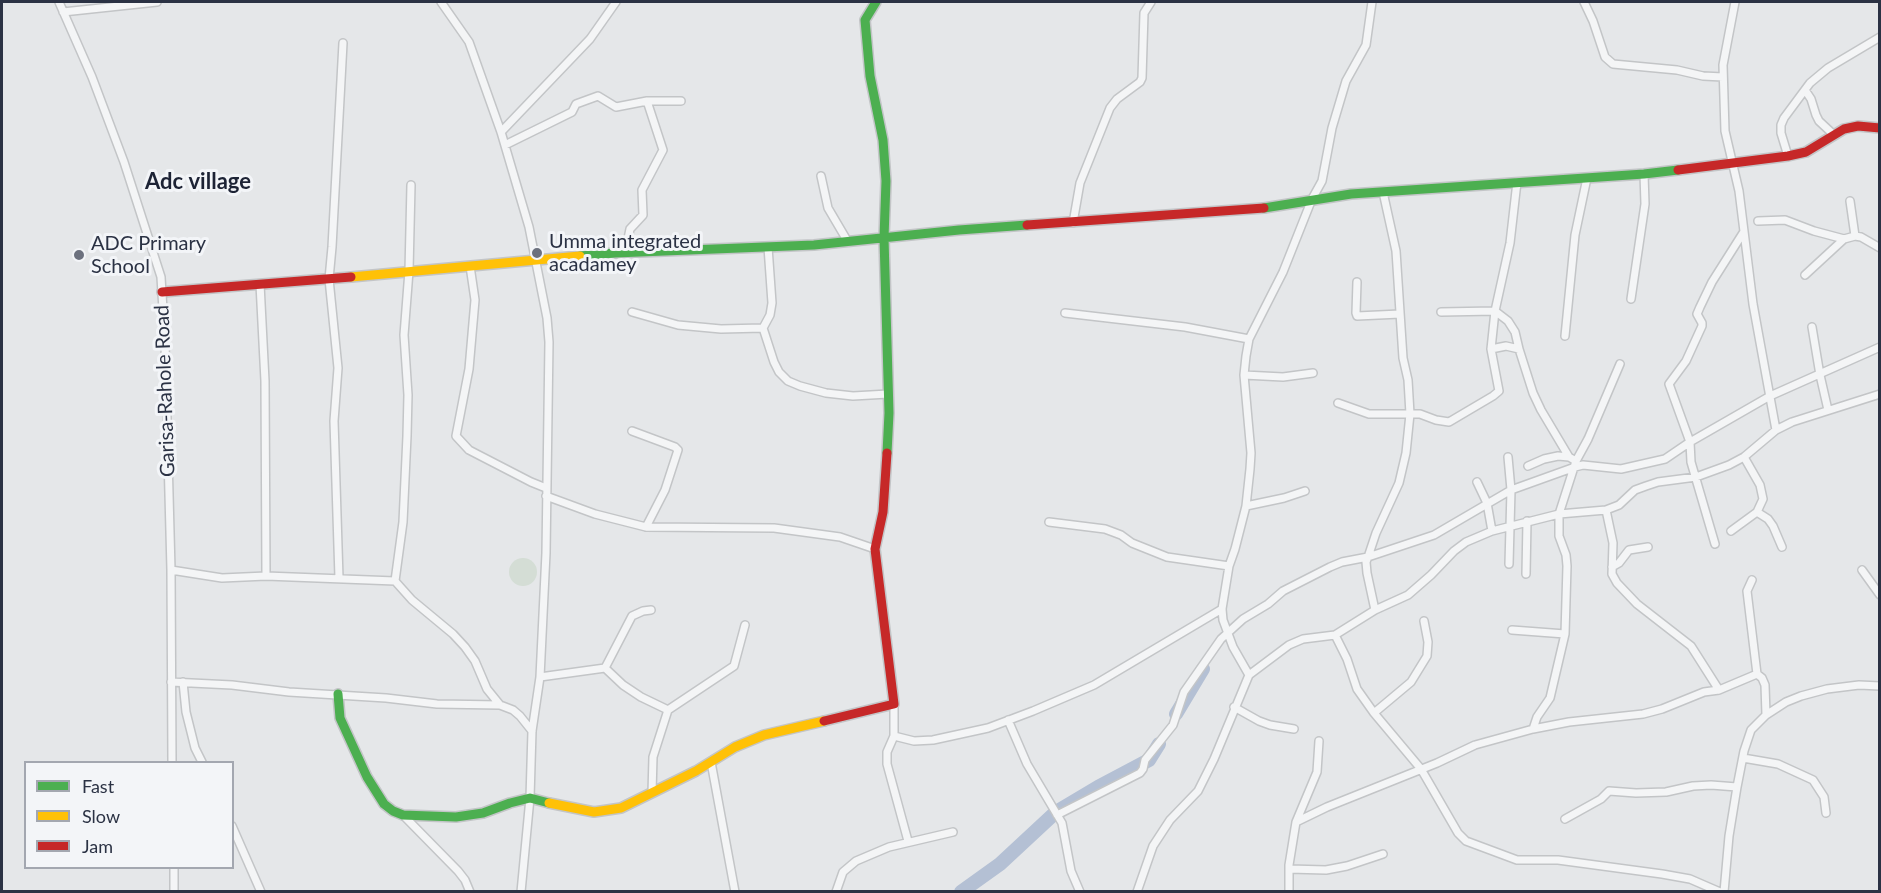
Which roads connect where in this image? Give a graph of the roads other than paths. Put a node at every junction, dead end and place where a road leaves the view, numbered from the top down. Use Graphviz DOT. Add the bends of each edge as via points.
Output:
graph roads {
  1 [pos="59,2"];
  2 [pos="157,2"];
  3 [pos="441,2"];
  4 [pos="616,2"];
  5 [pos="876,2"];
  6 [pos="1151,2"];
  7 [pos="1372,2"];
  8 [pos="1584,2"];
  9 [pos="1735,2"];
  10 [pos="63,12"];
  11 [pos="1880,37"];
  12 [pos="343,43"];
  13 [pos="1723,77"];
  14 [pos="1805,90"];
  15 [pos="647,101"];
  16 [pos="681,101"];
  17 [pos="1880,128"];
  18 [pos="501,132"];
  19 [pos="1834,135"];
  20 [pos="505,145"];
  21 [pos="1788,156"];
  22 [pos="1732,164"];
  23 [pos="1644,174"];
  24 [pos="821,176"];
  25 [pos="1587,178"];
  26 [pos="1517,182"];
  27 [pos="411,185"];
  28 [pos="1383,192"];
  29 [pos="1312,199"];
  30 [pos="1850,201"];
  31 [pos="1758,221"];
  32 [pos="1074,223"];
  33 [pos="1743,232"];
  34 [pos="1855,236"];
  35 [pos="885,238"];
  36 [pos="1844,239"];
  37 [pos="848,242"];
  38 [pos="768,247"];
  39 [pos="1880,248"];
  40 [pos="625,253"];
  41 [pos="536,260"];
  42 [pos="470,266"];
  43 [pos="409,271"];
  44 [pos="1804,276"];
  45 [pos="329,279"];
  46 [pos="1357,282"];
  47 [pos="260,284"];
  48 [pos="162,291"];
  49 [pos="1631,299"];
  50 [pos="1495,310"];
  51 [pos="632,312"];
  52 [pos="1441,312"];
  53 [pos="1065,313"];
  54 [pos="1400,314"];
  55 [pos="1812,327"];
  56 [pos="763,328"];
  57 [pos="1565,336"];
  58 [pos="1249,339"];
  59 [pos="1880,347"];
  60 [pos="1491,349"];
  61 [pos="1519,350"];
  62 [pos="1620,364"];
  63 [pos="1313,373"];
  64 [pos="1244,375"];
  65 [pos="1820,375"];
  66 [pos="888,394"];
  67 [pos="1880,394"];
  68 [pos="1770,396"];
  69 [pos="1338,403"];
  70 [pos="1828,410"];
  71 [pos="1410,414"];
  72 [pos="1776,430"];
  73 [pos="632,431"];
  74 [pos="1690,442"];
  75 [pos="1508,457"];
  76 [pos="1744,457"];
  77 [pos="1573,462"];
  78 [pos="1528,466"];
  79 [pos="1696,477"];
  80 [pos="1477,482"];
  81 [pos="1511,490"];
  82 [pos="1305,491"];
  83 [pos="546,492"];
  84 [pos="1487,503"];
  85 [pos="1246,506"];
  86 [pos="1606,510"];
  87 [pos="1758,512"];
  88 [pos="1559,514"];
  89 [pos="1527,521"];
  90 [pos="1049,522"];
  91 [pos="1510,525"];
  92 [pos="646,527"];
  93 [pos="1492,531"];
  94 [pos="1731,531"];
  95 [pos="1715,544"];
  96 [pos="1648,547"];
  97 [pos="1782,547"];
  98 [pos="875,549"];
  99 [pos="1368,557"];
  100 [pos="1509,564"];
  101 [pos="1229,567"];
  102 [pos="1612,567"];
  103 [pos="171,570"];
  104 [pos="1862,570"];
  105 [pos="1526,574"];
  106 [pos="266,576"];
  107 [pos="339,578"];
  108 [pos="1752,580"];
  109 [pos="395,581"];
  110 [pos="1880,595"];
  111 [pos="1222,609"];
  112 [pos="651,610"];
  113 [pos="1375,610"];
  114 [pos="1424,621"];
  115 [pos="745,625"];
  116 [pos="1512,630"];
  117 [pos="1229,632"];
  118 [pos="1565,634"];
  119 [pos="1335,635"];
  120 [pos="605,668"];
  121 [pos="1757,674"];
  122 [pos="1249,675"];
  123 [pos="540,677"];
  124 [pos="171,682"];
  125 [pos="183,682"];
  126 [pos="1880,686"];
  127 [pos="1719,690"];
  128 [pos="338,694"];
  129 [pos="894,704"];
  130 [pos="500,705"];
  131 [pos="1234,707"];
  132 [pos="668,710"];
  133 [pos="1374,713"];
  134 [pos="1766,715"];
  135 [pos="1008,720"];
  136 [pos="1294,729"];
  137 [pos="1533,729"];
  138 [pos="532,731"];
  139 [pos="894,736"];
  140 [pos="1319,741"];
  141 [pos="1743,758"];
  142 [pos="172,761"];
  143 [pos="202,761"];
  144 [pos="711,762"];
  145 [pos="1421,770"];
  146 [pos="1737,787"];
  147 [pos="652,793"];
  148 [pos="530,798"];
  149 [pos="1826,813"];
  150 [pos="403,814"];
  151 [pos="1058,815"];
  152 [pos="1565,819"];
  153 [pos="1296,822"];
  154 [pos="234,830"];
  155 [pos="953,832"];
  156 [pos="908,842"];
  157 [pos="1383,854"];
  158 [pos="174,869"];
  159 [pos="1289,869"];
  160 [pos="174,891"];
  161 [pos="261,891"];
  162 [pos="470,891"];
  163 [pos="521,891"];
  164 [pos="735,891"];
  165 [pos="836,891"];
  166 [pos="1080,891"];
  167 [pos="1137,891"];
  168 [pos="1289,891"];
  169 [pos="1722,891"];
  1 -- 10 [label="street, Garisa-Rahole Road"];
  2 -- 10 [label="street"];
  3 -- 18 [label="street" via="469,42"];
  4 -- 18 [label="street" via="590,39"];
  5 -- 35 [label="street" via="865,20 870,76 884,148"];
  6 -- 32 [label="street" via="1144,13 1142,78 1110,108 1080,183"];
  7 -- 29 [label="street" via="1366,45 1346,81 1322,181"];
  8 -- 13 [label="street" via="1605,57 1613,64"];
  9 -- 13 [label="street"];
  10 -- 48 [label="street, Garisa-Rahole Road" via="124,162"];
  11 -- 14 [label="street" via="1828,68"];
  12 -- 45 [label="street"];
  13 -- 22 [label="street" via="1725,131"];
  14 -- 19 [label="street" via="1819,121"];
  14 -- 21 [label="street" via="1781,125"];
  15 -- 16 [label="street"];
  15 -- 20 [label="street" via="616,107 598,96 576,104 572,112"];
  15 -- 40 [label="street" via="663,150 642,190 643,215 630,229"];
  17 -- 19 [label="street" via="1858,126"];
  18 -- 20 [label="street"];
  19 -- 21 [label="street" via="1806,152"];
  20 -- 41 [label="street"];
  21 -- 22 [label="street"];
  22 -- 23 [label="street"];
  22 -- 33 [label="street"];
  23 -- 25 [label="street"];
  23 -- 49 [label="street" via="1645,204"];
  24 -- 37 [label="street" via="828,208"];
  25 -- 26 [label="street"];
  25 -- 57 [label="street" via="1575,235"];
  26 -- 28 [label="street"];
  26 -- 50 [label="street" via="1510,243"];
  27 -- 43 [label="street"];
  28 -- 29 [label="street"];
  28 -- 54 [label="street" via="1396,251"];
  29 -- 32 [label="street" via="1253,210"];
  29 -- 58 [label="street" via="1283,272"];
  30 -- 34 [label="street"];
  31 -- 36 [label="street" via="1785,220"];
  32 -- 35 [label="street"];
  33 -- 68 [label="street"];
  33 -- 74 [label="street" via="1712,282 1697,314 1702,326 1686,361 1669,384"];
  34 -- 36 [label="street"];
  34 -- 39 [label="street"];
  35 -- 37 [label="street"];
  35 -- 66 [label="street"];
  36 -- 44 [label="street"];
  37 -- 38 [label="street"];
  38 -- 40 [label="street"];
  38 -- 56 [label="street" via="772,303"];
  40 -- 41 [label="street"];
  41 -- 42 [label="street"];
  41 -- 83 [label="street" via="549,342"];
  42 -- 43 [label="street"];
  42 -- 83 [label="street" via="475,300 469,369 456,436 469,450"];
  43 -- 45 [label="street"];
  43 -- 109 [label="street" via="404,335 407,436 403,522"];
  45 -- 47 [label="street"];
  45 -- 107 [label="street" via="338,368 334,420"];
  46 -- 54 [label="street" via="1357,316"];
  47 -- 48 [label="street"];
  47 -- 106 [label="street" via="265,381"];
  48 -- 103 [label="street, Garisa-Rahole Road"];
  50 -- 52 [label="street"];
  50 -- 60 [label="street"];
  50 -- 61 [label="street" via="1515,332"];
  51 -- 56 [label="street" via="678,325"];
  53 -- 58 [label="street"];
  54 -- 71 [label="street"];
  55 -- 65 [label="street"];
  56 -- 66 [label="street" via="774,362 788,381 826,393"];
  58 -- 64 [label="street"];
  59 -- 65 [label="street"];
  60 -- 61 [label="street" via="1506,346"];
  60 -- 71 [label="street" via="1499,387 1493,396 1449,422"];
  61 -- 77 [label="street" via="1537,402"];
  62 -- 77 [label="street"];
  63 -- 64 [label="street" via="1283,377"];
  64 -- 85 [label="street" via="1251,453"];
  65 -- 68 [label="street"];
  65 -- 70 [label="street"];
  66 -- 98 [label="street" via="884,512"];
  67 -- 70 [label="street"];
  68 -- 72 [label="street"];
  68 -- 74 [label="street"];
  69 -- 71 [label="street" via="1369,414"];
  70 -- 72 [label="street"];
  71 -- 99 [label="street" via="1399,483"];
  72 -- 76 [label="street"];
  73 -- 92 [label="street" via="678,450 665,490"];
  74 -- 77 [label="street" via="1665,459 1621,469"];
  74 -- 79 [label="street"];
  75 -- 81 [label="street"];
  76 -- 79 [label="street"];
  76 -- 87 [label="street" via="1762,491"];
  77 -- 78 [label="street" via="1558,456"];
  77 -- 81 [label="street"];
  77 -- 88 [label="street"];
  79 -- 86 [label="street" via="1658,482 1635,490 1619,505"];
  79 -- 95 [label="street"];
  80 -- 84 [label="street"];
  81 -- 84 [label="street"];
  81 -- 91 [label="street"];
  82 -- 85 [label="street"];
  83 -- 92 [label="street" via="595,514"];
  83 -- 123 [label="street"];
  84 -- 93 [label="street"];
  84 -- 99 [label="street" via="1434,535"];
  85 -- 101 [label="street"];
  86 -- 88 [label="street"];
  86 -- 102 [label="street" via="1613,543"];
  87 -- 94 [label="street"];
  87 -- 97 [label="street" via="1773,526"];
  88 -- 89 [label="street"];
  88 -- 118 [label="street" via="1559,536 1567,566"];
  89 -- 91 [label="street"];
  89 -- 105 [label="street"];
  90 -- 101 [label="street" via="1105,529 1167,556"];
  91 -- 93 [label="street"];
  91 -- 100 [label="street"];
  92 -- 98 [label="street" via="774,528 840,537"];
  93 -- 113 [label="street" via="1454,551 1408,595"];
  96 -- 102 [label="street" via="1629,550"];
  98 -- 129 [label="street"];
  99 -- 113 [label="street"];
  99 -- 117 [label="street" via="1342,562 1292,585"];
  101 -- 111 [label="street"];
  102 -- 127 [label="street" via="1617,583 1637,604 1690,646"];
  103 -- 106 [label="street" via="222,578"];
  103 -- 124 [label="street, Garisa-Rahole Road"];
  104 -- 110 [label="street"];
  106 -- 107 [label="street"];
  107 -- 109 [label="street"];
  108 -- 121 [label="street" via="1748,591"];
  109 -- 130 [label="street" via="465,647"];
  111 -- 117 [label="street"];
  111 -- 135 [label="street" via="1094,685"];
  112 -- 120 [label="street" via="632,616"];
  113 -- 119 [label="street"];
  114 -- 133 [label="street" via="1427,656 1411,682"];
  115 -- 132 [label="street" via="734,666"];
  116 -- 118 [label="street"];
  117 -- 122 [label="street"];
  117 -- 151 [label="street" via="1184,692 1173,725 1145,760 1140,773"];
  118 -- 137 [label="street" via="1550,698"];
  119 -- 122 [label="street" via="1295,642"];
  119 -- 133 [label="street" via="1357,689"];
  120 -- 123 [label="street"];
  120 -- 132 [label="street" via="640,697"];
  121 -- 127 [label="street"];
  121 -- 134 [label="street" via="1765,685"];
  122 -- 131 [label="street"];
  123 -- 138 [label="street"];
  124 -- 125 [label="street"];
  124 -- 142 [label="street, Garisa-Rahole Road"];
  125 -- 128 [label="street"];
  125 -- 143 [label="street" via="186,712"];
  126 -- 134 [label="street" via="1827,689 1786,702"];
  127 -- 137 [label="street" via="1643,714"];
  128 -- 130 [label="street" via="437,704"];
  128 -- 150 [label="street" via="340,718 367,777 384,804"];
  129 -- 139 [label="street"];
  129 -- 144 [label="street" via="764,735"];
  130 -- 138 [label="street" via="513,710"];
  131 -- 136 [label="street" via="1264,723"];
  131 -- 167 [label="street" via="1198,791 1170,820 1153,846"];
  132 -- 147 [label="street" via="652,758"];
  133 -- 145 [label="street"];
  134 -- 141 [label="street" via="1752,730"];
  135 -- 139 [label="street" via="933,740"];
  135 -- 151 [label="street" via="1027,764"];
  137 -- 145 [label="street" via="1474,745"];
  138 -- 148 [label="street"];
  139 -- 156 [label="street" via="887,764"];
  140 -- 153 [label="street" via="1317,772"];
  141 -- 146 [label="street"];
  141 -- 149 [label="street" via="1778,764 1813,780 1824,797"];
  144 -- 147 [label="street"];
  144 -- 164 [label="street"];
  145 -- 153 [label="street"];
  145 -- 169 [label="street" via="1466,841 1516,860 1558,860 1662,874"];
  146 -- 152 [label="street" via="1609,791"];
  146 -- 169 [label="street"];
  147 -- 148 [label="street" via="621,808 594,812"];
  148 -- 150 [label="street" via="470,816"];
  148 -- 163 [label="street"];
  150 -- 162 [label="street" via="465,880"];
  151 -- 166 [label="street" via="1071,871"];
  153 -- 159 [label="street"];
  154 -- 161 [label="street"];
  155 -- 156 [label="street"];
  156 -- 165 [label="street" via="856,861 843,872"];
  157 -- 159 [label="street" via="1326,870"];
  158 -- 160 [label="street"];
  159 -- 168 [label="street"];
}
